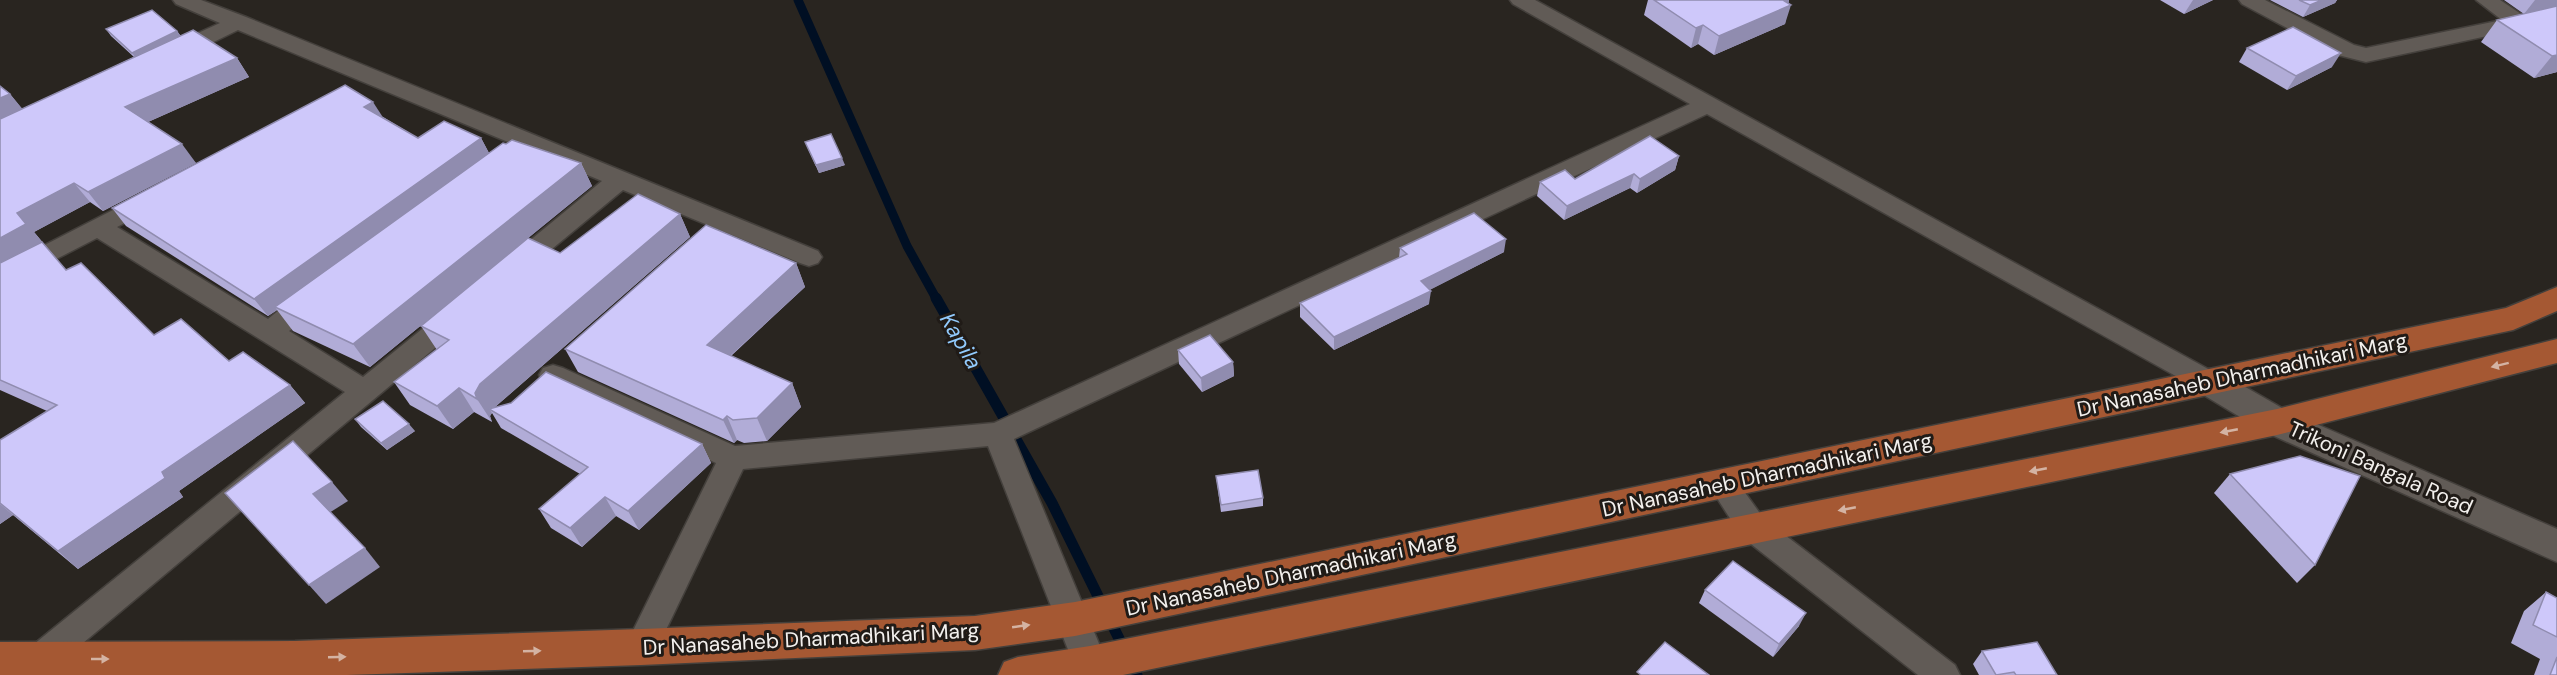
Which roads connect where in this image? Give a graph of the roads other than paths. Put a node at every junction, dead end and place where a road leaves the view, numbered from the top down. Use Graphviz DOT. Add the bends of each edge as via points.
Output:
graph roads {
  1 [pos="183,0"];
  2 [pos="1520,0"];
  3 [pos="2249,0"];
  4 [pos="2486,0"];
  5 [pos="2557,15"];
  6 [pos="238,22"];
  7 [pos="2521,23"];
  8 [pos="152,64"];
  9 [pos="377,80"];
  10 [pos="346,96"];
  11 [pos="1707,105"];
  12 [pos="619,180"];
  13 [pos="170,189"];
  14 [pos="98,227"];
  15 [pos="809,257"];
  16 [pos="0,279"];
  17 [pos="336,283"];
  18 [pos="2557,298"];
  19 [pos="270,332"];
  20 [pos="2557,351"];
  21 [pos="554,374"];
  22 [pos="2209,382"];
  23 [pos="365,391"];
  24 [pos="2277,422"];
  25 [pos="999,434"];
  26 [pos="733,458"];
  27 [pos="1723,484"];
  28 [pos="1753,528"];
  29 [pos="2557,546"];
  30 [pos="1075,619"];
  31 [pos="641,647"];
  32 [pos="40,659"];
  33 [pos="0,660"];
  34 [pos="290,667"];
  35 [pos="1093,670"];
  36 [pos="1018,675"];
  37 [pos="1943,675"];
  1 -- 6 [label="street"];
  2 -- 11 [label="street"];
  3 -- 7 [label="street" via="2346,50 2366,55"];
  4 -- 7 [label="street"];
  5 -- 7 [label="street"];
  6 -- 8 [label="street"];
  6 -- 9 [label="street"];
  9 -- 10 [label="street"];
  9 -- 12 [label="street" via="518,149"];
  11 -- 22 [label="street"];
  11 -- 25 [label="street"];
  12 -- 15 [label="street" via="717,230"];
  12 -- 23 [label="street"];
  13 -- 14 [label="street"];
  14 -- 16 [label="street"];
  14 -- 19 [label="street"];
  17 -- 19 [label="street"];
  18 -- 22 [label="main road, Dr Nanasaheb Dharmadhikari Marg" via="2513,318"];
  19 -- 23 [label="street"];
  20 -- 24 [label="main road, one-way"];
  21 -- 26 [label="street"];
  22 -- 24 [label="street, Trikoni Bangala Road"];
  22 -- 27 [label="main road, Dr Nanasaheb Dharmadhikari Marg"];
  23 -- 32 [label="street"];
  24 -- 28 [label="main road, one-way"];
  24 -- 29 [label="street, Trikoni Bangala Road"];
  25 -- 26 [label="street"];
  25 -- 30 [label="street"];
  26 -- 31 [label="street"];
  27 -- 28 [label="street"];
  27 -- 30 [label="main road, Dr Nanasaheb Dharmadhikari Marg"];
  28 -- 35 [label="main road"];
  28 -- 37 [label="street"];
  31 -- 30 [label="main road, Dr Nanasaheb Dharmadhikari Marg, one-way" via="975,633"];
  30 -- 35 [label="street"];
  34 -- 31 [label="main road, Dr Nanasaheb Dharmadhikari Marg, one-way"];
  32 -- 33 [label="main road, Dr Nanasaheb Dharmadhikari Marg"];
  32 -- 34 [label="main road, Dr Nanasaheb Dharmadhikari Marg, one-way"];
  35 -- 36 [label="main road"];
}
